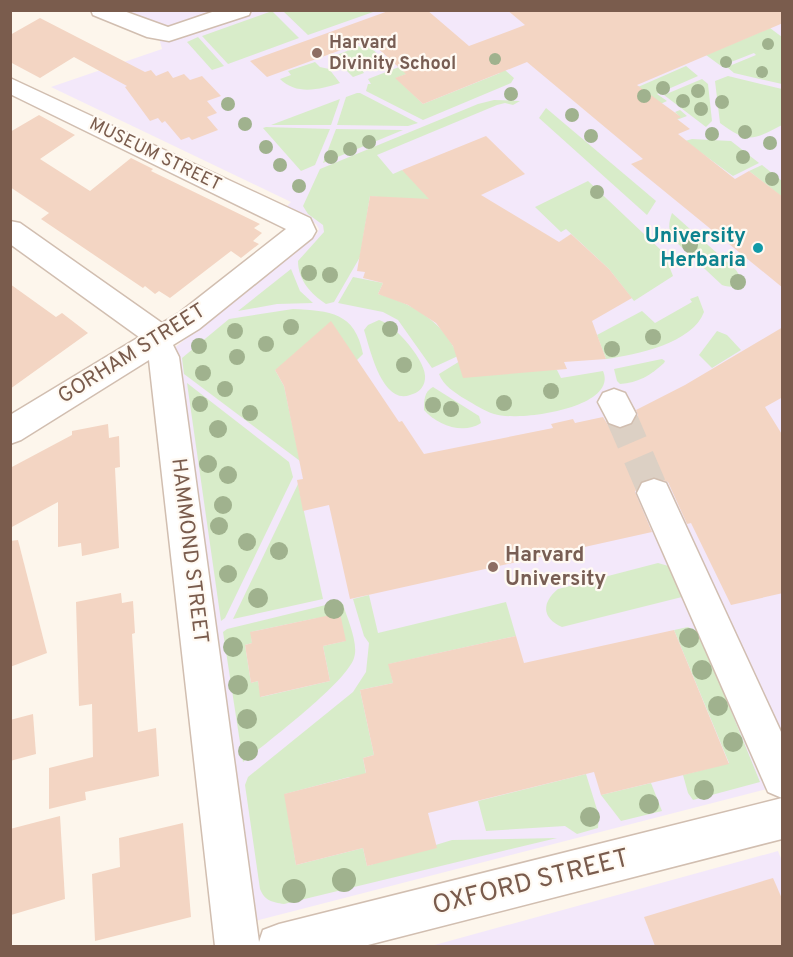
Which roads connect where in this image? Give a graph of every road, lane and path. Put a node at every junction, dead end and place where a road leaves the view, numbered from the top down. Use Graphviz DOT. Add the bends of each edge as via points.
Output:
graph roads {
  1 [pos="101,10"];
  2 [pos="241,10"];
  3 [pos="10,85"];
  4 [pos="301,225"];
  5 [pos="10,230"];
  6 [pos="158,342"];
  7 [pos="10,430"];
  8 [pos="654,493"];
  9 [pos="783,778"];
  10 [pos="783,819"];
  11 [pos="290,945"];
  12 [pos="237,946"];
  1 -- 2 [label="street" via="168,34"];
  3 -- 4 [label="street, MUSEUM STREET"];
  4 -- 6 [label="street, GORHAM STREET" via="300,234"];
  5 -- 6 [label="street, HAMMOND STREET" via="151,330"];
  6 -- 7 [label="street, GORHAM STREET"];
  6 -- 12 [label="street, HAMMOND STREET" via="166,371"];
  8 -- 9 [label="street"];
  10 -- 11 [label="street, OXFORD STREET"];
}
